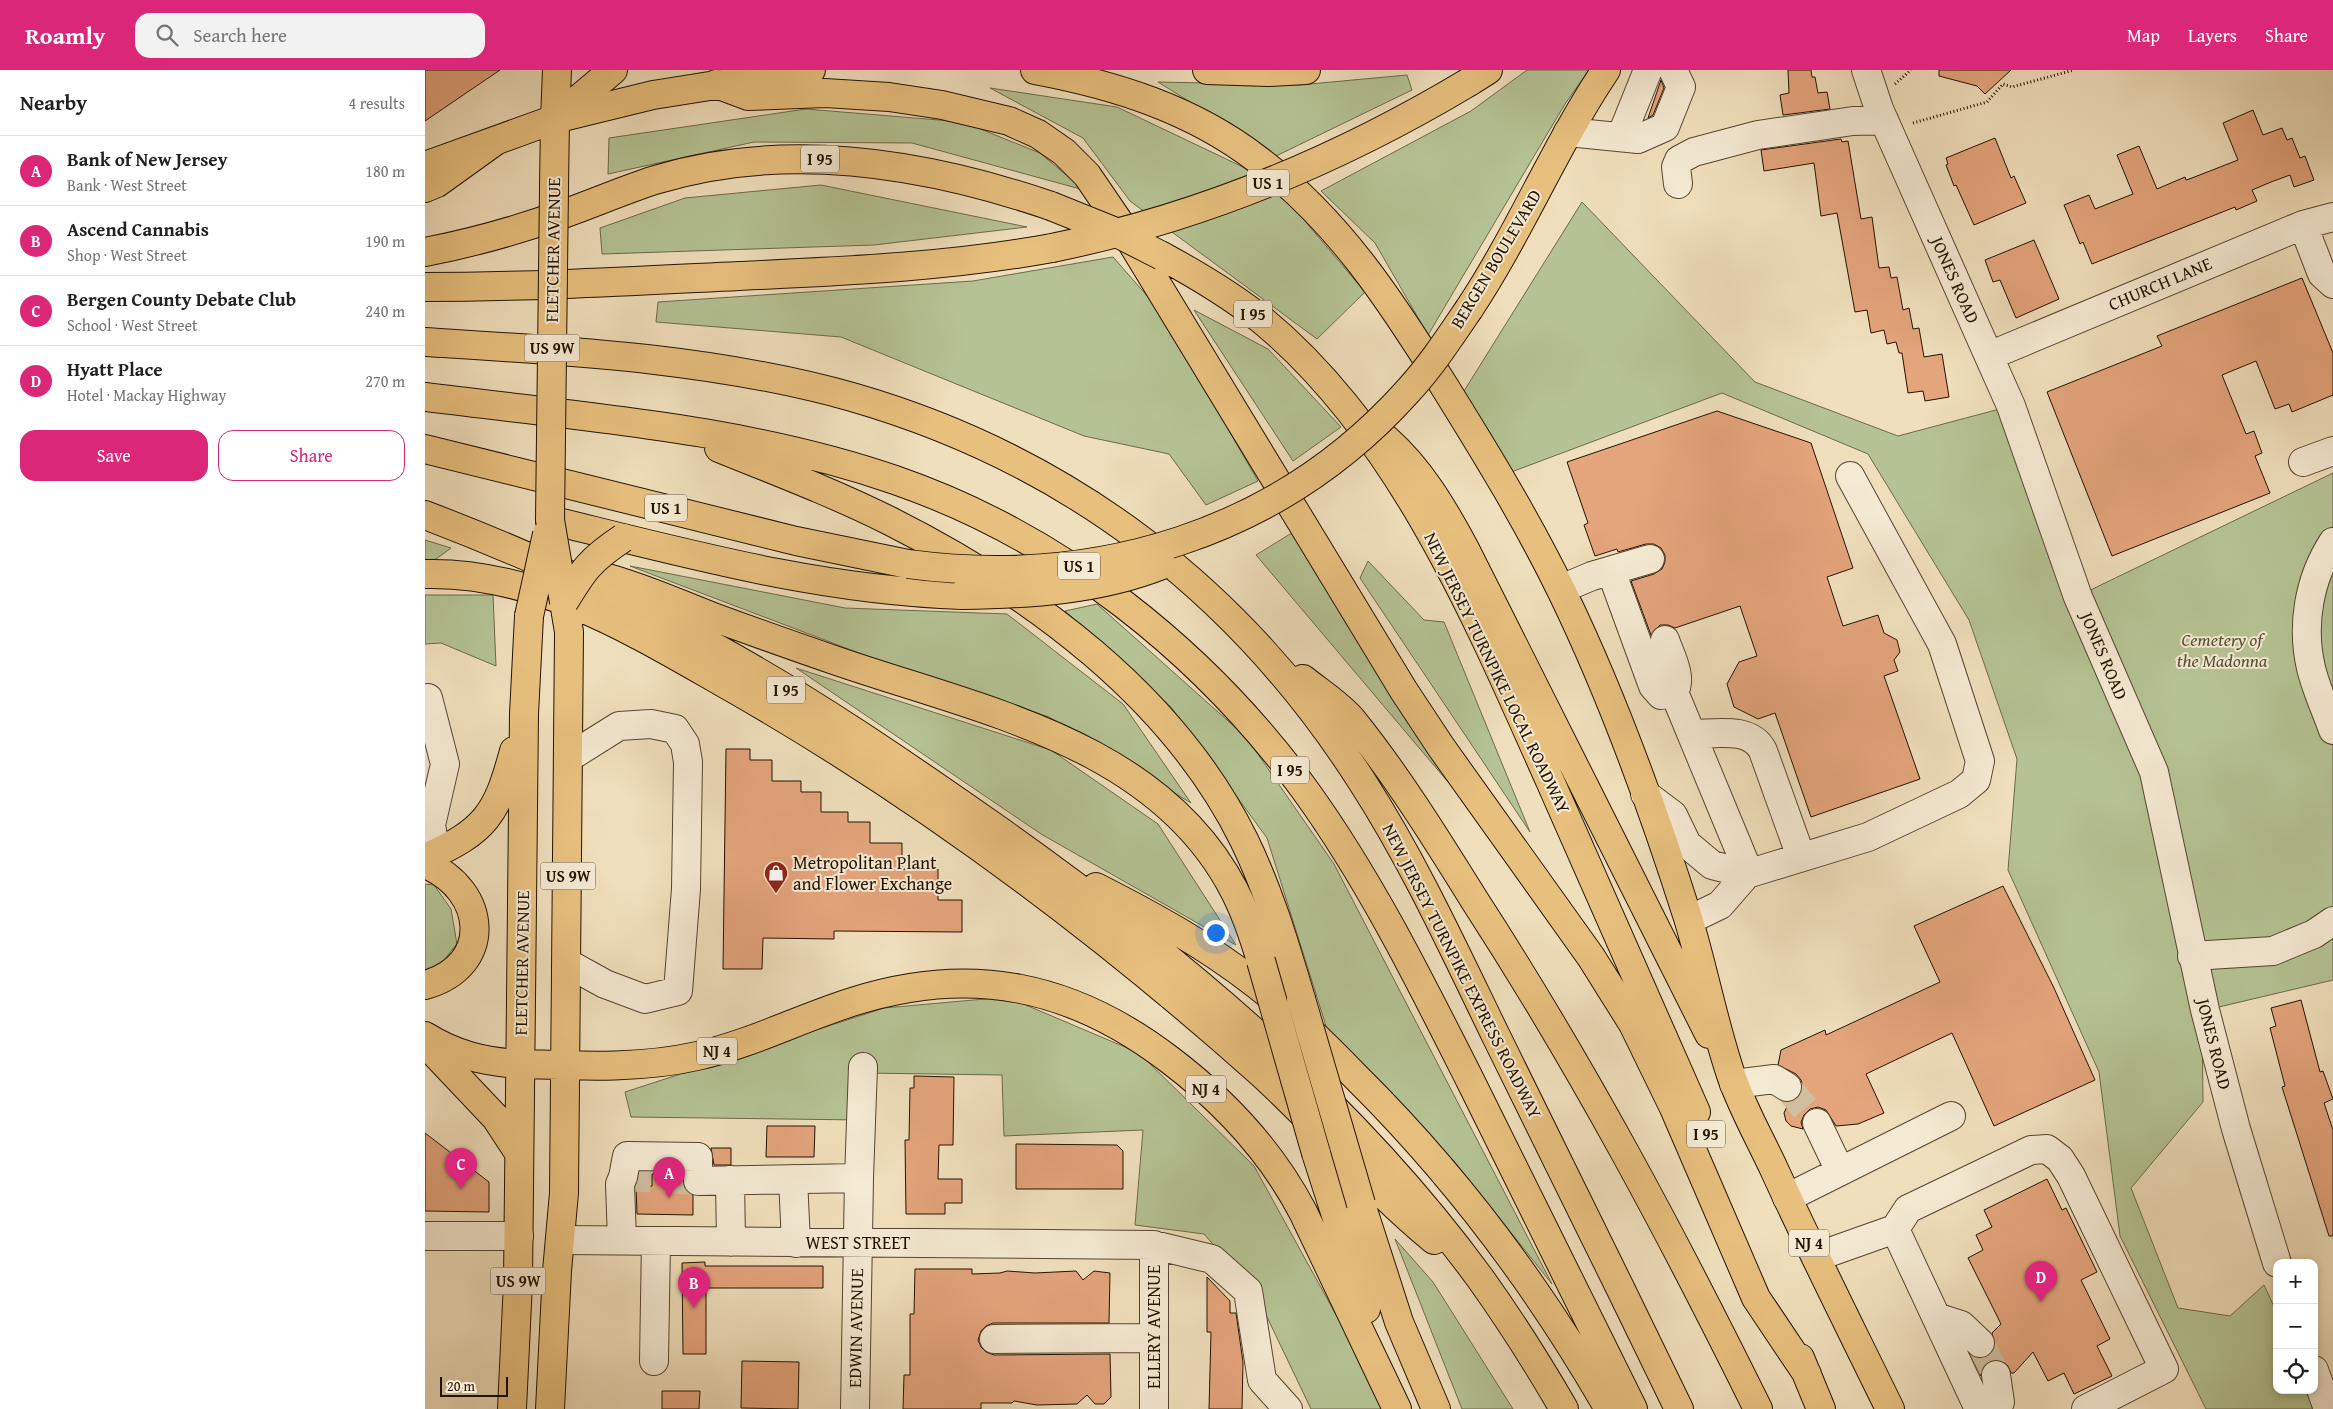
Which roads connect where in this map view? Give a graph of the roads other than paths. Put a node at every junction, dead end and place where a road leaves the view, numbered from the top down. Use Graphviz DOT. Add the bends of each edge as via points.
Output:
graph roads {
  1 [pos="557,70"];
  2 [pos="613,70"];
  3 [pos="811,70"];
  4 [pos="1035,70"];
  5 [pos="1207,70"];
  6 [pos="1306,70"];
  7 [pos="1606,70"];
  8 [pos="1647,70"];
  9 [pos="1673,70"];
  10 [pos="1866,70"];
  11 [pos="1479,76"];
  12 [pos="716,84"];
  13 [pos="555,119"];
  14 [pos="1886,125"];
  15 [pos="1568,132"];
  16 [pos="1621,137"];
  17 [pos="494,142"];
  18 [pos="425,166"];
  19 [pos="1678,184"];
  20 [pos="425,188"];
  21 [pos="2333,217"];
  22 [pos="2303,225"];
  23 [pos="425,252"];
  24 [pos="2333,284"];
  25 [pos="425,287"];
  26 [pos="425,342"];
  27 [pos="1989,356"];
  28 [pos="1330,389"];
  29 [pos="425,397"];
  30 [pos="671,428"];
  31 [pos="425,449"];
  32 [pos="2333,451"];
  33 [pos="2303,462"];
  34 [pos="1850,476"];
  35 [pos="425,515"];
  36 [pos="1242,516"];
  37 [pos="550,520"];
  38 [pos="623,538"];
  39 [pos="2333,542"];
  40 [pos="523,554"];
  41 [pos="1650,559"];
  42 [pos="1611,570"];
  43 [pos="583,571"];
  44 [pos="425,574"];
  45 [pos="1561,589"];
  46 [pos="564,602"];
  47 [pos="1241,627"];
  48 [pos="1665,640"];
  49 [pos="1674,692"];
  50 [pos="428,698"];
  51 [pos="524,714"];
  52 [pos="2333,730"];
  53 [pos="1692,734"];
  54 [pos="568,758"];
  55 [pos="1645,794"];
  56 [pos="428,825"];
  57 [pos="1032,854"];
  58 [pos="1801,858"];
  59 [pos="429,859"];
  60 [pos="1748,873"];
  61 [pos="1689,920"];
  62 [pos="2333,921"];
  63 [pos="2192,956"];
  64 [pos="567,963"];
  65 [pos="425,985"];
  66 [pos="425,1036"];
  67 [pos="425,1043"];
  68 [pos="521,1064"];
  69 [pos="567,1066"];
  70 [pos="863,1068"];
  71 [pos="1733,1079"];
  72 [pos="1787,1087"];
  73 [pos="1951,1116"];
  74 [pos="1817,1123"];
  75 [pos="519,1153"];
  76 [pos="1840,1172"];
  77 [pos="859,1178"];
  78 [pos="793,1179"];
  79 [pos="729,1180"];
  80 [pos="1787,1198"];
  81 [pos="1895,1229"];
  82 [pos="425,1236"];
  83 [pos="519,1236"];
  84 [pos="561,1240"];
  85 [pos="622,1240"];
  86 [pos="656,1241"];
  87 [pos="731,1242"];
  88 [pos="796,1243"];
  89 [pos="858,1244"];
  90 [pos="1154,1245"];
  91 [pos="1816,1257"];
  92 [pos="2276,1259"];
  93 [pos="1477,1275"];
  94 [pos="1936,1317"];
  95 [pos="1153,1338"];
  96 [pos="994,1339"];
  97 [pos="1979,1343"];
  98 [pos="654,1361"];
  99 [pos="1807,1374"];
  100 [pos="1995,1375"];
  101 [pos="2318,1381"];
  102 [pos="512,1409"];
  103 [pos="550,1409"];
  104 [pos="855,1409"];
  105 [pos="1154,1409"];
  106 [pos="1288,1409"];
  107 [pos="1397,1409"];
  108 [pos="1402,1409"];
  109 [pos="1436,1409"];
  110 [pos="1564,1409"];
  111 [pos="1609,1409"];
  112 [pos="1633,1409"];
  113 [pos="1679,1409"];
  114 [pos="1758,1409"];
  115 [pos="1821,1409"];
  116 [pos="1890,1409"];
  117 [pos="1979,1409"];
  118 [pos="1997,1409"];
  119 [pos="2086,1409"];
  120 [pos="2328,1409"];
  1 -- 13 [label="main road, FLETCHER AVENUE"];
  2 -- 13 [label="main road"];
  3 -- 12 [label="main road"];
  4 -- 45 [label="main road" via="1115,88 1191,117 1254,156 1313,206 1362,263 1411,333 1468,423"];
  5 -- 6 [label="main road"];
  7 -- 15 [label="main road, BERGEN BOULEVARD / US 1"];
  8 -- 16 [label="street"];
  9 -- 16 [label="street" via="1681,87 1665,127 1638,139"];
  10 -- 14 [label="street, JONES ROAD"];
  11 -- 25 [label="main road, US 1, bridge" via="1324,160 1209,206 1093,240 1009,256 908,267 545,285"];
  12 -- 13 [label="main road" via="653,95"];
  12 -- 99 [label="main road" via="747,96 858,94 942,105 991,116 1038,134 1064,152 1087,176 1121,225 1404,691 1586,950 1633,1024 1674,1108 1756,1298"];
  13 -- 17 [label="main road"];
  13 -- 37 [label="main road, FLETCHER AVENUE / US 9W, bridge"];
  14 -- 19 [label="street" via="1853,121 1758,135 1694,152 1679,160 1676,167"];
  14 -- 27 [label="street, JONES ROAD"];
  15 -- 16 [label="street"];
  15 -- 36 [label="main road, BERGEN BOULEVARD / US 1, bridge" via="1506,249 1469,309 1418,379 1380,420 1316,472"];
  17 -- 18 [label="main road"];
  17 -- 20 [label="main road"];
  21 -- 22 [label="street, CHURCH LANE"];
  22 -- 24 [label="street" via="2322,274"];
  22 -- 27 [label="street, CHURCH LANE"];
  23 -- 28 [label="main road, NEW JERSEY TURNPIKE LOCAL ROADWAY / I 95, bridge" via="526,227 674,175 713,166 774,160 834,160 894,167 992,188 1051,206 1113,231 1213,285 1262,321"];
  26 -- 47 [label="main road, NEW JERSEY TURNPIKE EXPRESS ROADWAY" via="691,364 801,384 899,412 992,450 1082,499 1158,551"];
  27 -- 63 [label="street, JONES ROAD" via="2011,406 2078,596 2154,772"];
  28 -- 71 [label="main road" via="1404,455 1447,516 1686,993"];
  28 -- 99 [label="main road, NEW JERSEY TURNPIKE LOCAL ROADWAY / I 95" via="1379,451 1413,502 1480,629 1643,989"];
  29 -- 30 [label="main road, I 95"];
  30 -- 109 [label="main road, bridge" via="888,520 977,570 1047,618 1119,676 1169,729 1200,768 1243,838 1274,911 1399,1322"];
  30 -- 112 [label="main road, I 95" via="809,454 896,480 971,512 1038,548 1105,590 1207,676 1277,753 1365,882 1459,1057"];
  31 -- 36 [label="main road, US 1, bridge" via="796,541 908,564 959,570 998,572 1082,566 1162,547"];
  32 -- 33 [label="street"];
  34 -- 58 [label="street" via="1942,644 1980,762 1976,780 1959,794 1868,837"];
  35 -- 40 [label="main road, I 95"];
  36 -- 38 [label="main road, bridge" via="1190,551 1129,576 1053,589 981,594 909,592 812,580"];
  37 -- 38 [label="main road"];
  37 -- 46 [label="main road, FLETCHER AVENUE / US 9W, bridge"];
  37 -- 51 [label="main road, FLETCHER AVENUE / US 9W, bridge" via="529,616"];
  38 -- 43 [label="main road, bridge" via="597,555"];
  39 -- 52 [label="street" via="2323,557 2311,592 2306,632 2311,668"];
  40 -- 43 [label="main road"];
  40 -- 57 [label="main road, I 95" via="718,649 877,748"];
  41 -- 42 [label="street"];
  42 -- 45 [label="street"];
  42 -- 49 [label="street" via="1653,686 1661,695"];
  43 -- 46 [label="main road, bridge"];
  43 -- 108 [label="main road, bridge" via="637,586 732,624 1011,717 1094,756 1159,800 1194,833 1241,903 1357,1283"];
  44 -- 93 [label="main road" via="502,580 589,612 736,690 901,791 1022,877 1158,983 1294,1104 1403,1214"];
  45 -- 55 [label="main road" via="1587,645"];
  46 -- 54 [label="main road, FLETCHER AVENUE / US 9W" via="569,633"];
  47 -- 113 [label="main road, NEW JERSEY TURNPIKE EXPRESS ROADWAY" via="1309,705 1365,785 1393,832 1440,919"];
  47 -- 114 [label="main road" via="1352,720 1434,837 1524,978 1609,1122 1660,1214"];
  48 -- 49 [label="street" via="1677,679"];
  49 -- 53 [label="street"];
  50 -- 56 [label="street" via="445,764"];
  51 -- 59 [label="main road" via="504,788 491,813 467,837"];
  51 -- 68 [label="main road, FLETCHER AVENUE / US 9W"];
  53 -- 58 [label="street" via="1738,734 1757,741"];
  53 -- 60 [label="street"];
  54 -- 64 [label="main road, FLETCHER AVENUE / US 9W"];
  54 -- 64 [label="street" via="619,726 651,724 675,729 685,744 688,762 686,889 678,991 645,999 605,984"];
  55 -- 60 [label="street" via="1673,815 1687,844 1712,865"];
  55 -- 61 [label="main road"];
  56 -- 59 [label="street"];
  57 -- 93 [label="main road, I 95" via="1153,948 1297,1073 1381,1158"];
  57 -- 111 [label="main road" via="1167,923 1210,951 1257,985 1341,1061 1417,1140 1480,1215 1538,1294"];
  58 -- 60 [label="street"];
  59 -- 65 [label="main road" via="464,891 474,925 471,946 462,963 449,975"];
  60 -- 61 [label="street" via="1720,906"];
  61 -- 71 [label="main road"];
  62 -- 63 [label="street" via="2314,934 2273,951"];
  63 -- 92 [label="street, JONES ROAD" via="2236,1129"];
  64 -- 69 [label="main road, FLETCHER AVENUE / US 9W"];
  66 -- 68 [label="main road" via="447,1049 473,1058"];
  67 -- 75 [label="main road" via="496,1118"];
  68 -- 69 [label="main road, NJ 4"];
  68 -- 75 [label="main road, FLETCHER AVENUE / US 9W"];
  69 -- 84 [label="main road, FLETCHER AVENUE / US 9W"];
  69 -- 107 [label="main road, NJ 4" via="661,1063 700,1056 854,1001 925,986 994,985 1069,1001 1123,1028 1177,1065 1233,1116 1268,1156 1294,1194"];
  70 -- 77 [label="street, EDWIN AVENUE"];
  71 -- 72 [label="street" via="1774,1079"];
  71 -- 80 [label="main road, NJ 4"];
  73 -- 76 [label="street"];
  74 -- 76 [label="street"];
  75 -- 83 [label="main road, FLETCHER AVENUE / US 9W"];
  76 -- 80 [label="street"];
  77 -- 78 [label="street"];
  77 -- 89 [label="street, EDWIN AVENUE"];
  78 -- 79 [label="street"];
  78 -- 88 [label="street"];
  79 -- 85 [label="street" via="697,1180 698,1157 627,1156 620,1184"];
  79 -- 87 [label="street"];
  80 -- 91 [label="main road, NJ 4"];
  81 -- 91 [label="street"];
  81 -- 94 [label="street"];
  81 -- 119 [label="street" via="1908,1209 2031,1150 2039,1148 2054,1153 2071,1176 2164,1369"];
  82 -- 83 [label="street"];
  83 -- 102 [label="main road, FLETCHER AVENUE / US 9W"];
  84 -- 85 [label="street, WEST STREET"];
  84 -- 103 [label="main road, FLETCHER AVENUE / US 9W"];
  85 -- 86 [label="street, WEST STREET"];
  86 -- 87 [label="street, WEST STREET"];
  86 -- 98 [label="street"];
  87 -- 88 [label="street, WEST STREET"];
  88 -- 89 [label="street, WEST STREET"];
  89 -- 90 [label="street, WEST STREET"];
  89 -- 104 [label="street, EDWIN AVENUE"];
  90 -- 95 [label="street, ELLERY AVENUE"];
  90 -- 106 [label="street, WEST STREET" via="1212,1259 1248,1291 1262,1380"];
  91 -- 116 [label="main road, NJ 4"];
  93 -- 110 [label="main road, I 95" via="1523,1341"];
  94 -- 97 [label="street" via="1961,1325"];
  94 -- 117 [label="street"];
  95 -- 96 [label="street"];
  95 -- 105 [label="street, ELLERY AVENUE"];
  99 -- 115 [label="main road, NEW JERSEY TURNPIKE LOCAL ROADWAY / I 95"];
  100 -- 118 [label="street" via="2000,1402"];
  101 -- 120 [label="street"];
}
